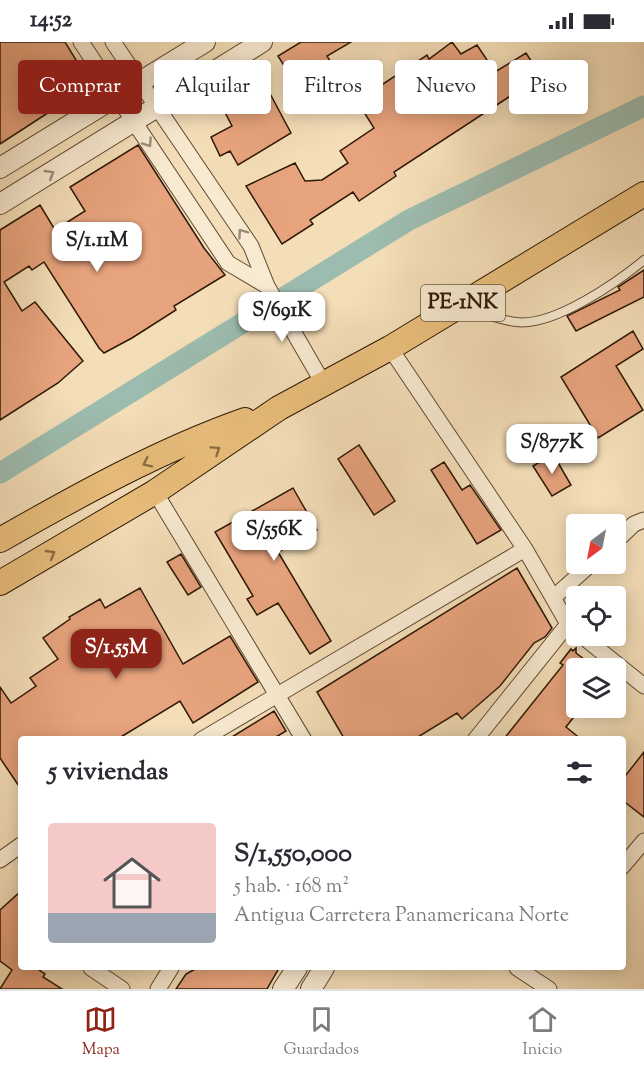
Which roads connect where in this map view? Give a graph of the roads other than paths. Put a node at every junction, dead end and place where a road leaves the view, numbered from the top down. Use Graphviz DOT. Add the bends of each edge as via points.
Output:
graph roads {
  1 [pos="81,42"];
  2 [pos="113,42"];
  3 [pos="205,42"];
  4 [pos="262,42"];
  5 [pos="93,60"];
  6 [pos="125,60"];
  7 [pos="233,60"];
  8 [pos="142,79"];
  9 [pos="142,87"];
  10 [pos="154,106"];
  11 [pos="154,109"];
  12 [pos="88,114"];
  13 [pos="129,114"];
  14 [pos="159,114"];
  15 [pos="135,122"];
  16 [pos="0,168"];
  17 [pos="644,194"];
  18 [pos="0,204"];
  19 [pos="644,260"];
  20 [pos="267,286"];
  21 [pos="459,306"];
  22 [pos="390,348"];
  23 [pos="323,383"];
  24 [pos="279,408"];
  25 [pos="155,492"];
  26 [pos="644,520"];
  27 [pos="626,532"];
  28 [pos="0,540"];
  29 [pos="525,549"];
  30 [pos="580,574"];
  31 [pos="0,583"];
  32 [pos="553,598"];
  33 [pos="566,619"];
  34 [pos="566,635"];
  35 [pos="594,646"];
  36 [pos="644,686"];
  37 [pos="277,695"];
  38 [pos="208,736"];
  39 [pos="302,736"];
  40 [pos="478,736"];
  41 [pos="644,841"];
  42 [pos="18,847"];
  43 [pos="0,860"];
  44 [pos="626,862"];
  45 [pos="94,970"];
  46 [pos="170,970"];
  47 [pos="296,970"];
  48 [pos="323,970"];
  49 [pos="535,973"];
  50 [pos="122,989"];
  51 [pos="158,989"];
  52 [pos="283,989"];
  53 [pos="311,989"];
  54 [pos="549,989"];
  1 -- 5 [label="street"];
  2 -- 6 [label="street"];
  3 -- 8 [label="street"];
  4 -- 7 [label="street"];
  9 -- 10 [label="street"];
  11 -- 15 [label="street"];
  12 -- 16 [label="street"];
  13 -- 15 [label="street"];
  20 -- 14 [label="street, one-way" via="251,246"];
  18 -- 15 [label="street, one-way"];
  15 -- 20 [label="street, one-way" via="228,262"];
  17 -- 21 [label="main road, PE-1NK"];
  19 -- 21 [label="lane" via="591,297 551,316 517,323"];
  20 -- 23 [label="street"];
  21 -- 22 [label="main road, PE-1NK"];
  22 -- 23 [label="main road, PE-1NK"];
  22 -- 29 [label="street"];
  23 -- 24 [label="main road, PE-1NK"];
  25 -- 24 [label="main road, PE-1NK, one-way"];
  24 -- 28 [label="main road, PE-1NK, one-way" via="212,432 66,502"];
  31 -- 25 [label="main road, PE-1NK, one-way"];
  25 -- 37 [label="street"];
  26 -- 27 [label="street"];
  29 -- 32 [label="street"];
  29 -- 37 [label="street"];
  30 -- 32 [label="street"];
  32 -- 33 [label="street"];
  34 -- 40 [label="street"];
  35 -- 36 [label="street"];
  37 -- 38 [label="street"];
  37 -- 39 [label="street"];
  41 -- 44 [label="street"];
  42 -- 43 [label="street"];
  45 -- 50 [label="street"];
  46 -- 51 [label="street"];
  47 -- 52 [label="street"];
  48 -- 53 [label="street"];
  49 -- 54 [label="street"];
}
